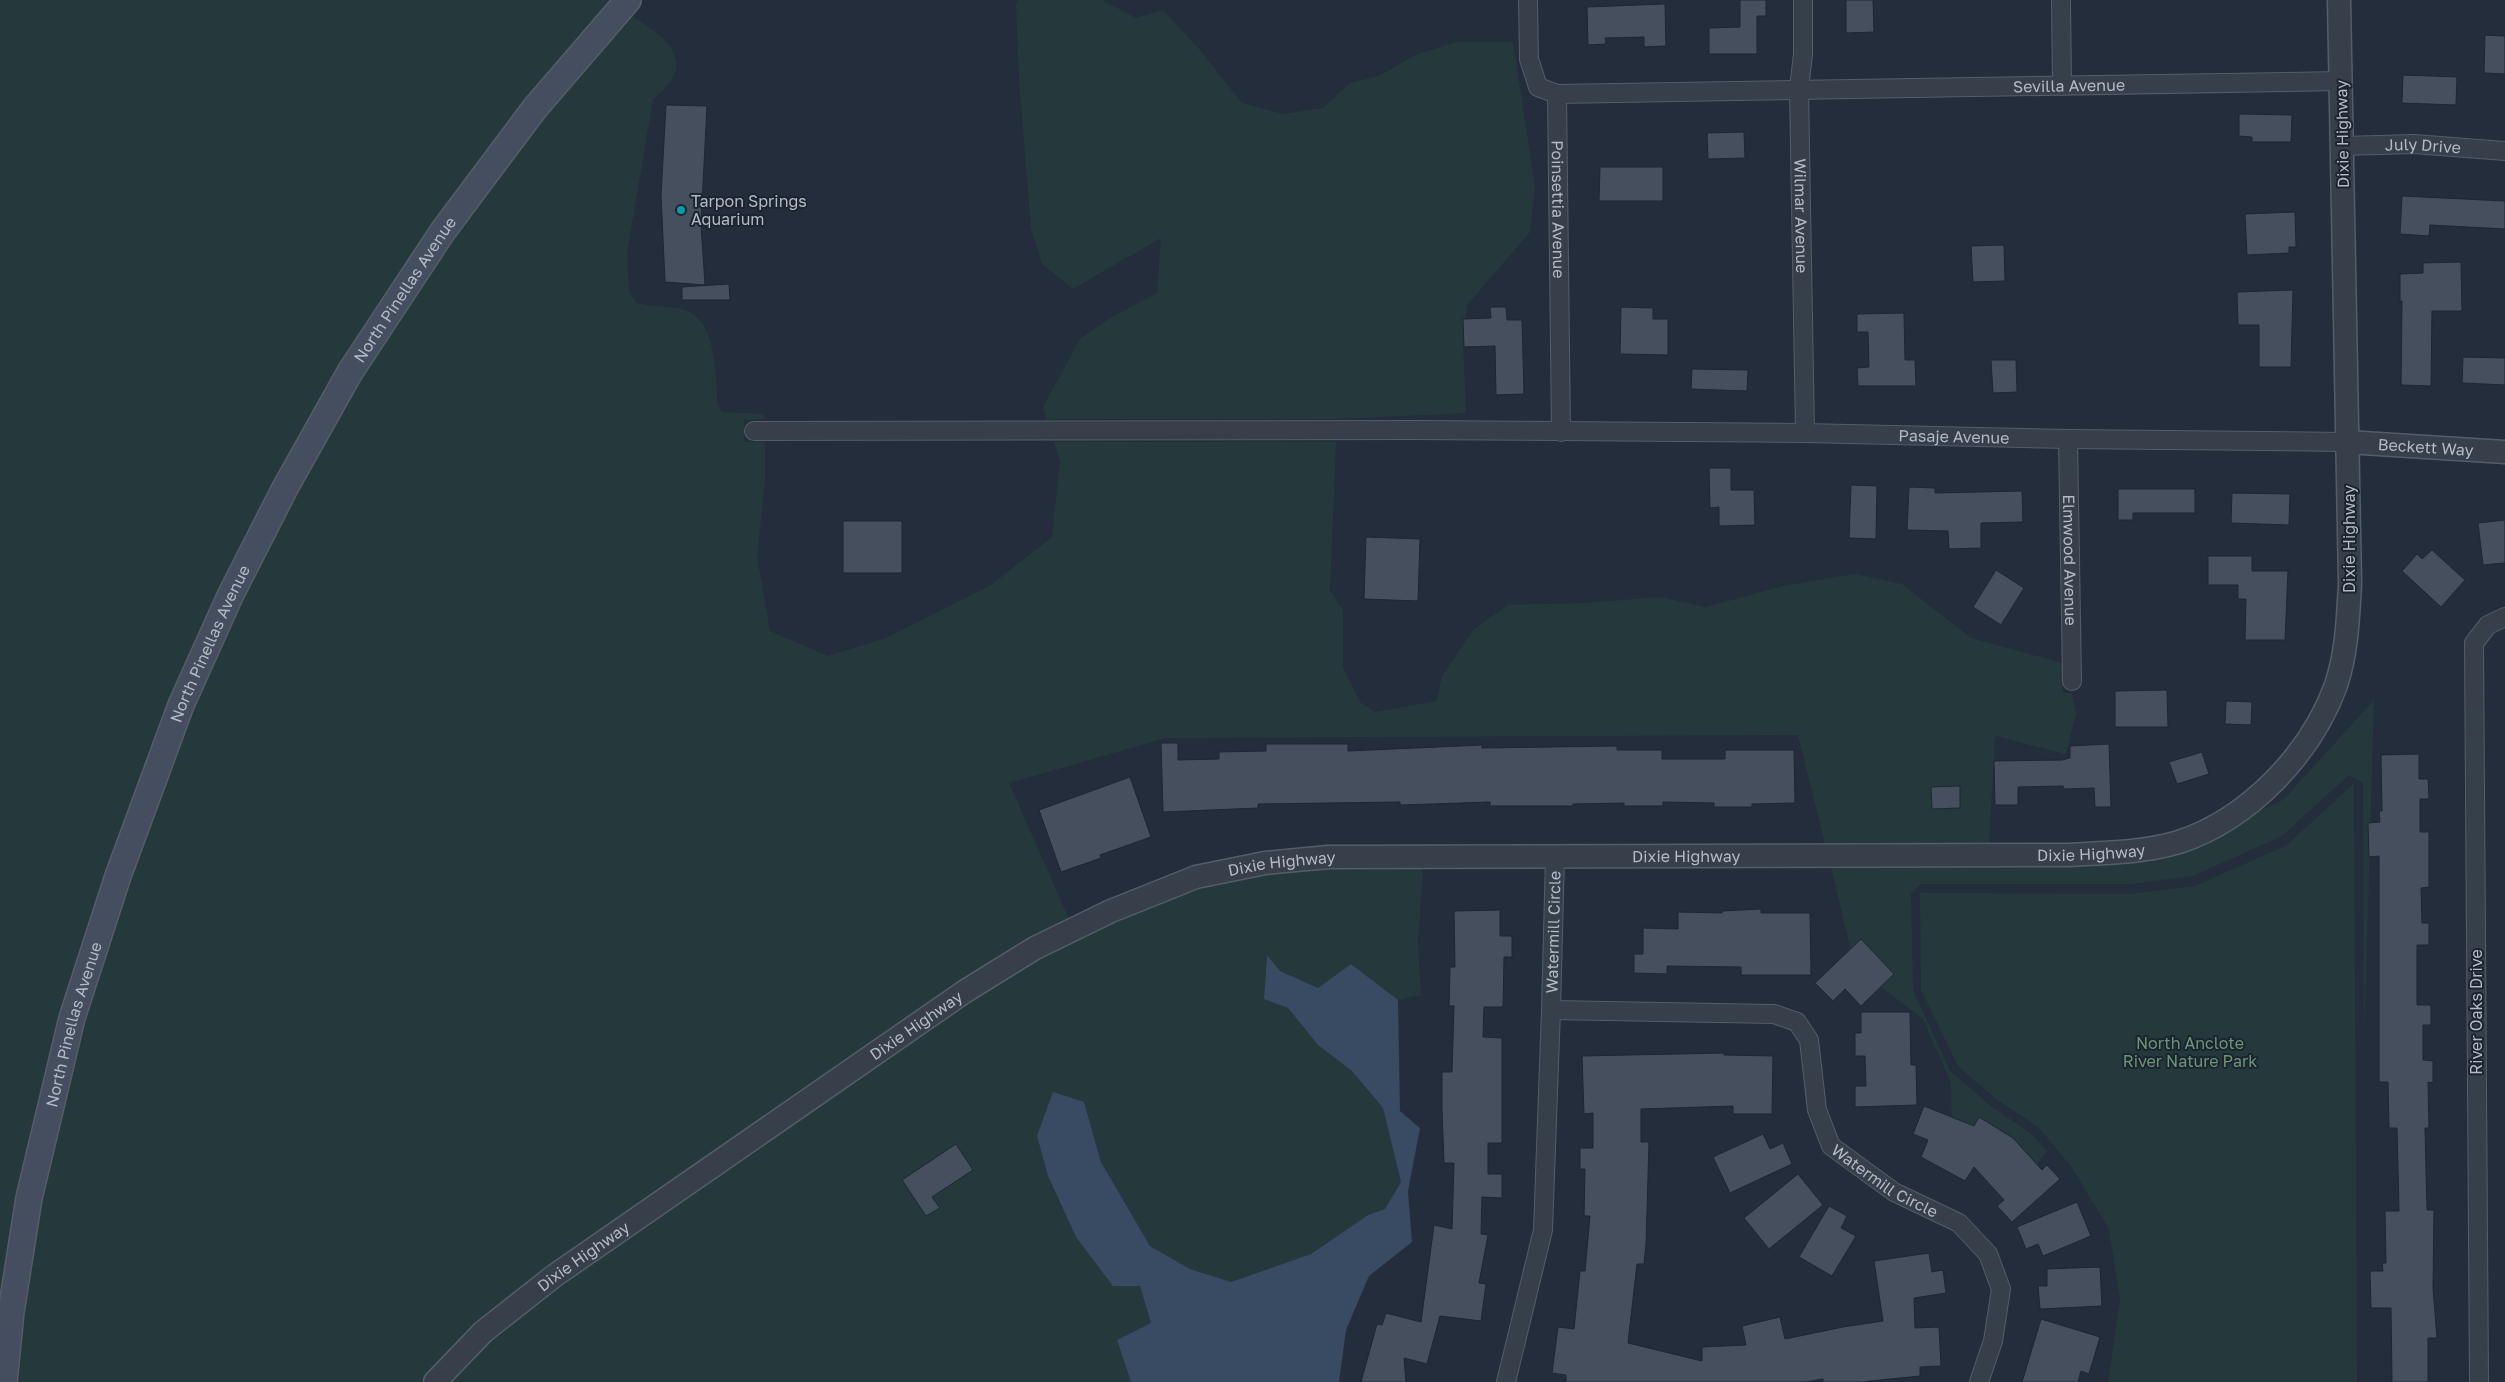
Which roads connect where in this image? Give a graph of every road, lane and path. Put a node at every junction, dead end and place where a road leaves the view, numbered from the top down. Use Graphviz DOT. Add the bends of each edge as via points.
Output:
graph roads {
  1 [pos="628,0"];
  2 [pos="1528,0"];
  3 [pos="1803,0"];
  4 [pos="2061,0"];
  5 [pos="2339,0"];
  6 [pos="2341,81"];
  7 [pos="2062,86"];
  8 [pos="1799,89"];
  9 [pos="1557,94"];
  10 [pos="2342,146"];
  11 [pos="2505,151"];
  12 [pos="754,431"];
  13 [pos="1561,432"];
  14 [pos="1806,433"];
  15 [pos="2068,439"];
  16 [pos="2347,442"];
  17 [pos="2505,452"];
  18 [pos="2505,617"];
  19 [pos="2072,681"];
  20 [pos="1555,856"];
  21 [pos="1551,1010"];
  22 [pos="4,1382"];
  23 [pos="435,1382"];
  24 [pos="1506,1382"];
  25 [pos="1979,1382"];
  26 [pos="2479,1382"];
  1 -- 22 [label="main road, North Pinellas Avenue" via="535,108 443,231 350,372 285,488 226,605 181,705 118,876 72,1018 28,1198"];
  2 -- 9 [label="street" via="1529,59 1538,88"];
  3 -- 8 [label="street, Wilmar Avenue"];
  4 -- 7 [label="street"];
  5 -- 6 [label="street, Dixie Highway"];
  6 -- 7 [label="street, Sevilla Avenue"];
  6 -- 10 [label="street, Dixie Highway"];
  7 -- 8 [label="street, Sevilla Avenue"];
  8 -- 9 [label="street"];
  8 -- 14 [label="street, Wilmar Avenue"];
  9 -- 13 [label="street, Poinsettia Avenue"];
  10 -- 11 [label="street, July Drive" via="2414,144"];
  10 -- 16 [label="street, Dixie Highway"];
  12 -- 13 [label="street, Pasaje Avenue"];
  13 -- 14 [label="street, Pasaje Avenue"];
  14 -- 15 [label="street, Pasaje Avenue"];
  15 -- 16 [label="street, Pasaje Avenue"];
  15 -- 19 [label="street, Elmwood Avenue"];
  16 -- 17 [label="street, Beckett Way"];
  16 -- 20 [label="street, Dixie Highway" via="2348,634 2336,685 2308,742 2269,785 2216,826 2179,842 2152,848 2065,855"];
  18 -- 26 [label="street, River Oaks Drive" via="2488,625 2474,642"];
  20 -- 21 [label="street, Watermill Circle"];
  20 -- 23 [label="street, Dixie Highway" via="1328,856 1265,863 1196,877 1111,911 1035,948 964,992 562,1271 483,1332"];
  21 -- 24 [label="street, Watermill Circle" via="1543,1230"];
  21 -- 25 [label="street, Watermill Circle" via="1774,1014 1797,1022 1809,1040 1817,1110 1831,1146 1894,1192 1959,1223 1988,1254 2001,1289 1993,1341"];
}
